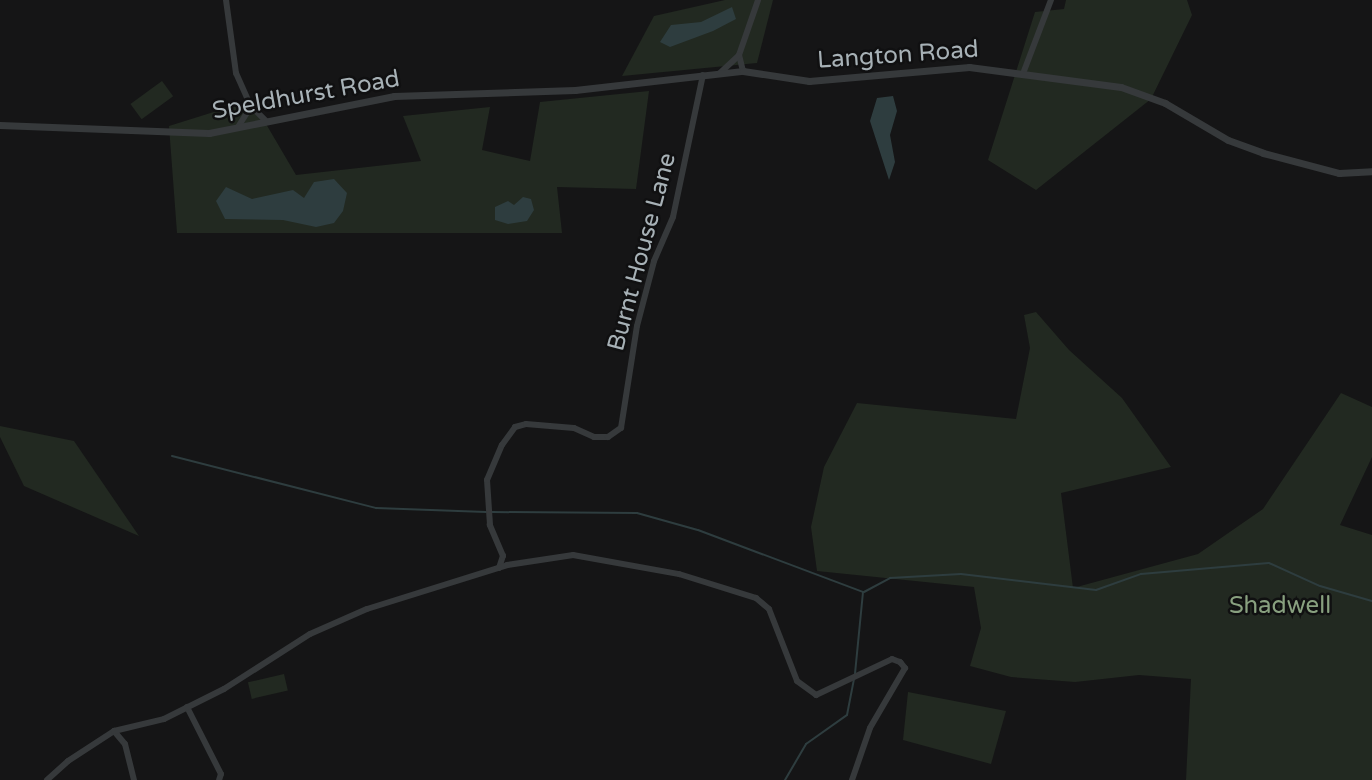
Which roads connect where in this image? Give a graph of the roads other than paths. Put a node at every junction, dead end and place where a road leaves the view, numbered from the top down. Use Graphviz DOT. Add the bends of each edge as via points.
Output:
graph roads {
  1 [pos="226,0"];
  2 [pos="758,0"];
  3 [pos="1051,0"];
  4 [pos="738,55"];
  5 [pos="1024,71"];
  6 [pos="743,72"];
  7 [pos="720,73"];
  8 [pos="703,75"];
  9 [pos="251,106"];
  10 [pos="265,120"];
  11 [pos="0,125"];
  12 [pos="238,127"];
  13 [pos="1372,171"];
  14 [pos="499,568"];
  15 [pos="187,707"];
  16 [pos="114,731"];
  17 [pos="47,780"];
  18 [pos="134,780"];
  19 [pos="219,780"];
  20 [pos="852,780"];
  1 -- 9 [label="street" via="236,73"];
  2 -- 4 [label="street"];
  3 -- 5 [label="street"];
  4 -- 6 [label="street"];
  4 -- 7 [label="street"];
  5 -- 6 [label="street, Langton Road" via="955,67 809,80"];
  5 -- 13 [label="street, Langton Road" via="1122,87 1165,103 1228,140 1263,153 1339,173"];
  6 -- 7 [label="street, Speldhurst Road"];
  7 -- 8 [label="street, Speldhurst Road"];
  8 -- 10 [label="street, Speldhurst Road" via="575,90 394,96"];
  8 -- 14 [label="street, Burnt House Lane" via="673,218 654,261 637,326 621,428 608,437 594,437 575,428 515,427 487,480 490,525 503,556"];
  9 -- 10 [label="street"];
  9 -- 12 [label="street"];
  10 -- 12 [label="street, Speldhurst Road"];
  11 -- 12 [label="street, Speldhurst Road" via="192,133"];
  14 -- 15 [label="street" via="416,590 310,634"];
  14 -- 20 [label="street" via="573,555 729,586 769,609 797,681 816,695 892,659 900,662 905,668 870,728"];
  15 -- 16 [label="street" via="164,719"];
  15 -- 19 [label="street" via="221,774"];
  16 -- 17 [label="street"];
  16 -- 18 [label="street" via="125,744"];
}
